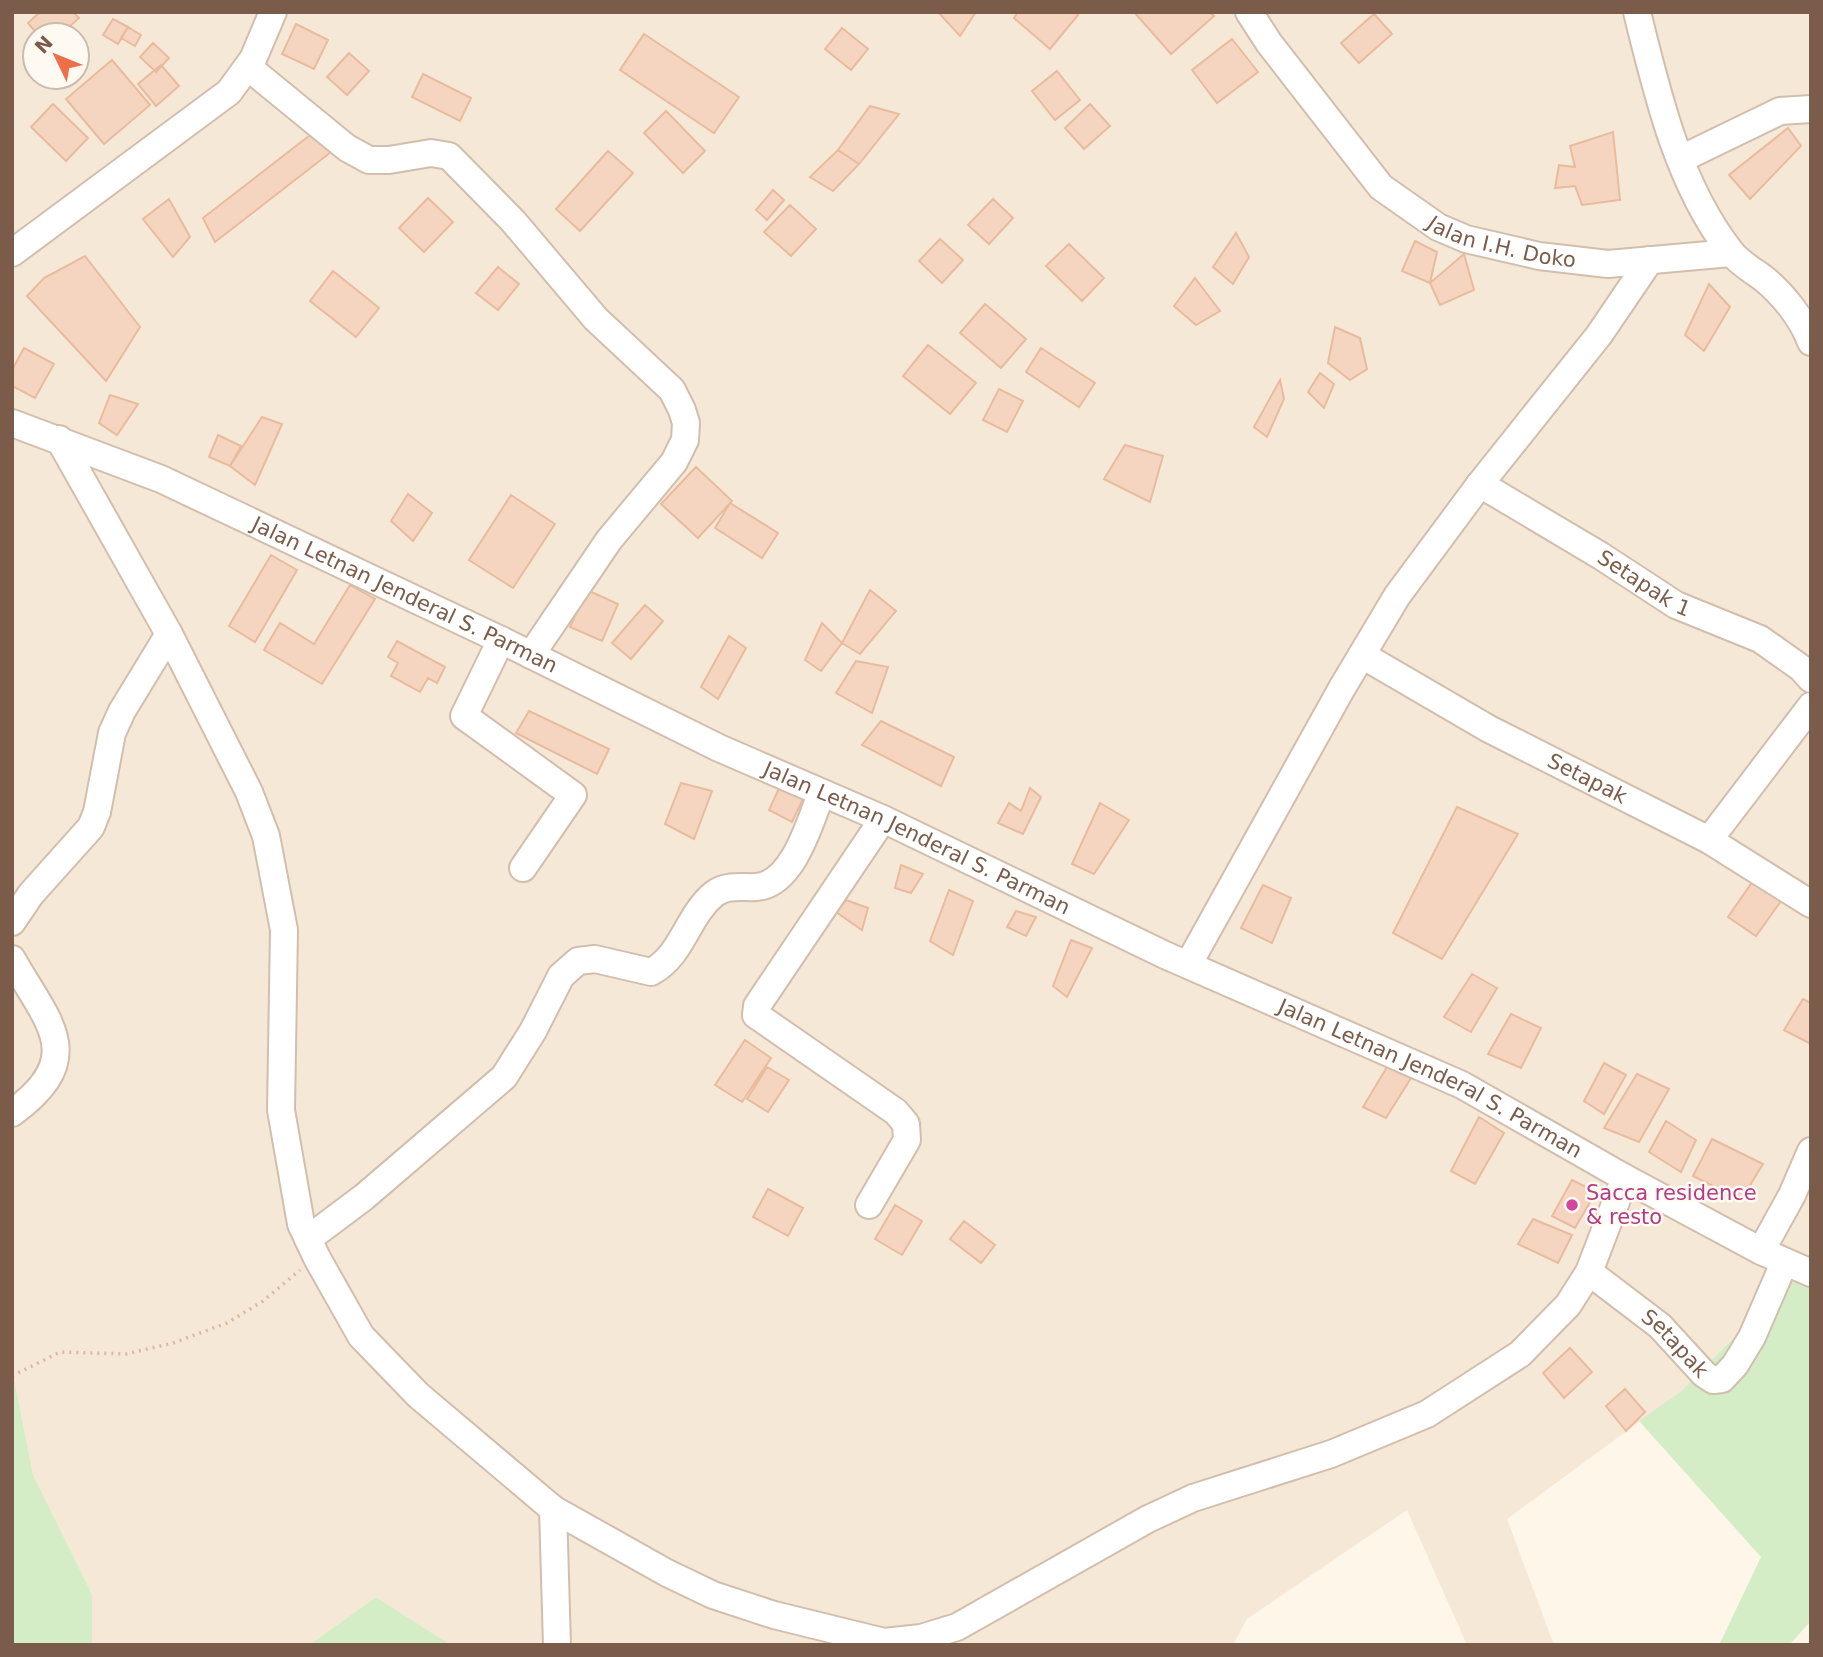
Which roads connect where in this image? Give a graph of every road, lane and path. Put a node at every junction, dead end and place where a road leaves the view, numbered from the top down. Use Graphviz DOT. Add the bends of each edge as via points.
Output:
graph roads {
  1 [pos="273,12"];
  2 [pos="1249,12"];
  3 [pos="1637,12"];
  4 [pos="248,66"];
  5 [pos="1811,109"];
  6 [pos="1681,159"];
  7 [pos="12,253"];
  8 [pos="1731,253"];
  9 [pos="1650,260"];
  10 [pos="1811,342"];
  11 [pos="12,423"];
  12 [pos="59,439"];
  13 [pos="1480,484"];
  14 [pos="169,634"];
  15 [pos="501,640"];
  16 [pos="531,655"];
  17 [pos="1362,655"];
  18 [pos="1811,679"];
  19 [pos="1811,706"];
  20 [pos="821,794"];
  21 [pos="883,819"];
  22 [pos="1709,840"];
  23 [pos="523,868"];
  24 [pos="1811,904"];
  25 [pos="12,922"];
  26 [pos="12,959"];
  27 [pos="1188,965"];
  28 [pos="12,1113"];
  29 [pos="1811,1151"];
  30 [pos="1625,1178"];
  31 [pos="869,1205"];
  32 [pos="312,1248"];
  33 [pos="1760,1251"];
  34 [pos="1784,1263"];
  35 [pos="1589,1272"];
  36 [pos="1811,1273"];
  37 [pos="12,1376"];
  38 [pos="553,1509"];
  39 [pos="557,1645"];
  1 -- 4 [label="street"];
  2 -- 9 [label="street, Jalan I.H. Doko" via="1381,187 1438,227 1466,239 1539,256 1608,264"];
  3 -- 6 [label="street" via="1656,88"];
  4 -- 7 [label="street" via="229,92"];
  4 -- 16 [label="street" via="347,148 369,160 431,153 449,156 513,221 596,319 672,390 682,410 685,440 674,462 609,540"];
  5 -- 6 [label="street" via="1780,111"];
  6 -- 8 [label="street"];
  8 -- 9 [label="street, Jalan I.H. Doko"];
  8 -- 10 [label="street" via="1777,291"];
  9 -- 13 [label="street" via="1599,335"];
  11 -- 12 [label="street, Jalan Letnan Jenderal S. Parman"];
  12 -- 14 [label="street"];
  12 -- 15 [label="street, Jalan Letnan Jenderal S. Parman" via="161,479"];
  13 -- 17 [label="street" via="1397,596"];
  13 -- 18 [label="street, Setapak 1" via="1676,605 1760,639"];
  14 -- 25 [label="street" via="112,733 91,827"];
  14 -- 32 [label="street" via="249,792 266,836 284,930 281,1110 293,1188"];
  15 -- 16 [label="street, Jalan Letnan Jenderal S. Parman"];
  15 -- 23 [label="street" via="464,716 573,794"];
  16 -- 20 [label="street, Jalan Letnan Jenderal S. Parman"];
  17 -- 22 [label="street, Setapak" via="1489,729"];
  17 -- 27 [label="street"];
  19 -- 22 [label="street"];
  20 -- 21 [label="street, Jalan Letnan Jenderal S. Parman"];
  20 -- 32 [label="street" via="796,855 777,879 759,888 734,886 716,892 698,912 671,959 650,972 595,959 578,961 561,976 504,1077"];
  21 -- 27 [label="street, Jalan Letnan Jenderal S. Parman"];
  21 -- 31 [label="street" via="757,1006 756,1015 896,1112 906,1124 907,1140"];
  22 -- 24 [label="street, Setapak"];
  26 -- 28 [label="street" via="53,1029 58,1047 48,1080"];
  27 -- 30 [label="street, Jalan Letnan Jenderal S. Parman" via="1462,1085"];
  29 -- 33 [label="street"];
  30 -- 33 [label="street, Jalan Letnan Jenderal S. Parman"];
  30 -- 35 [label="street"];
  32 -- 37 [label="path" via="263,1301 227,1323 126,1354 60,1352"];
  32 -- 38 [label="street" via="375,1353"];
  33 -- 34 [label="street, Jalan Letnan Jenderal S. Parman"];
  34 -- 35 [label="street, Setapak" via="1752,1337 1735,1365 1722,1379 1713,1380 1668,1333"];
  34 -- 36 [label="street, Jalan Letnan Jenderal S. Parman"];
  35 -- 38 [label="street" via="1568,1305 1520,1354 1427,1414 1331,1454 1193,1498 957,1627 921,1638 884,1642 816,1627 713,1595"];
  38 -- 39 [label="street"];
}
